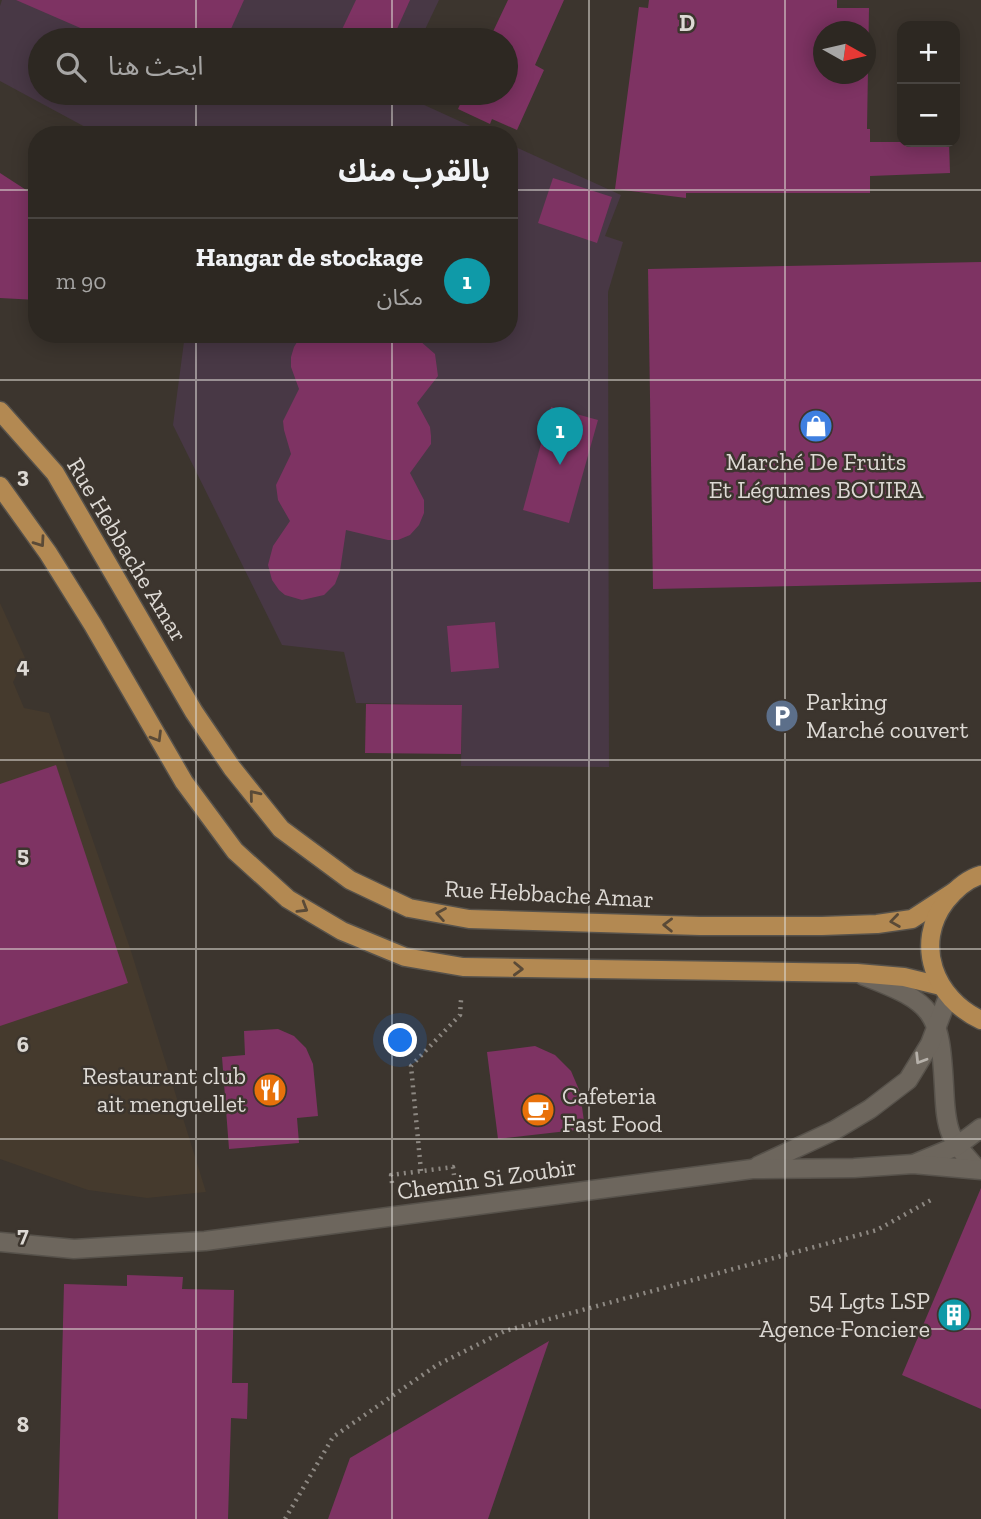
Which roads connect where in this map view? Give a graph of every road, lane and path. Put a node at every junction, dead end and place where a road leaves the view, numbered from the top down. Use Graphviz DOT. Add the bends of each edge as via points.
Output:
graph roads {
  1 [pos="0,411"];
  2 [pos="0,486"];
  3 [pos="981,875"];
  4 [pos="955,891"];
  5 [pos="463,967"];
  6 [pos="857,974"];
  7 [pos="945,992"];
  8 [pos="981,1020"];
  9 [pos="937,1026"];
  10 [pos="981,1128"];
  11 [pos="957,1146"];
  12 [pos="912,1164"];
  13 [pos="453,1167"];
  14 [pos="752,1168"];
  15 [pos="979,1170"];
  16 [pos="421,1171"];
  17 [pos="391,1175"];
  18 [pos="924,1205"];
  19 [pos="0,1242"];
  20 [pos="285,1519"];
  4 -- 1 [label="main road, Rue Hebbache Amar, one-way" via="912,919 877,924 700,926 469,919 409,908 350,880 281,829 232,768 194,712 55,473"];
  2 -- 5 [label="main road, one-way" via="93,625 184,782 234,851 288,899 342,931 405,957"];
  3 -- 4 [label="main road, Rue Hebbache Amar"];
  4 -- 7 [label="main road" via="939,911 931,936 931,962"];
  5 -- 6 [label="main road, one-way"];
  5 -- 16 [label="path" via="460,1015 411,1066"];
  6 -- 7 [label="main road" via="904,977"];
  6 -- 9 [label="street" via="912,998 929,1011"];
  7 -- 8 [label="main road" via="964,1012"];
  7 -- 9 [label="street"];
  9 -- 11 [label="street" via="946,1109"];
  9 -- 14 [label="street, one-way" via="908,1080 894,1091 835,1130"];
  10 -- 11 [label="street"];
  11 -- 12 [label="street"];
  11 -- 15 [label="street"];
  12 -- 14 [label="street, Chemin Si Zoubir"];
  12 -- 15 [label="street, Chemin Si Zoubir"];
  13 -- 16 [label="path"];
  14 -- 19 [label="street, Chemin Si Zoubir" via="205,1241 74,1250"];
  16 -- 17 [label="path"];
  18 -- 20 [label="path" via="877,1230 505,1331 437,1365 333,1437"];
}
